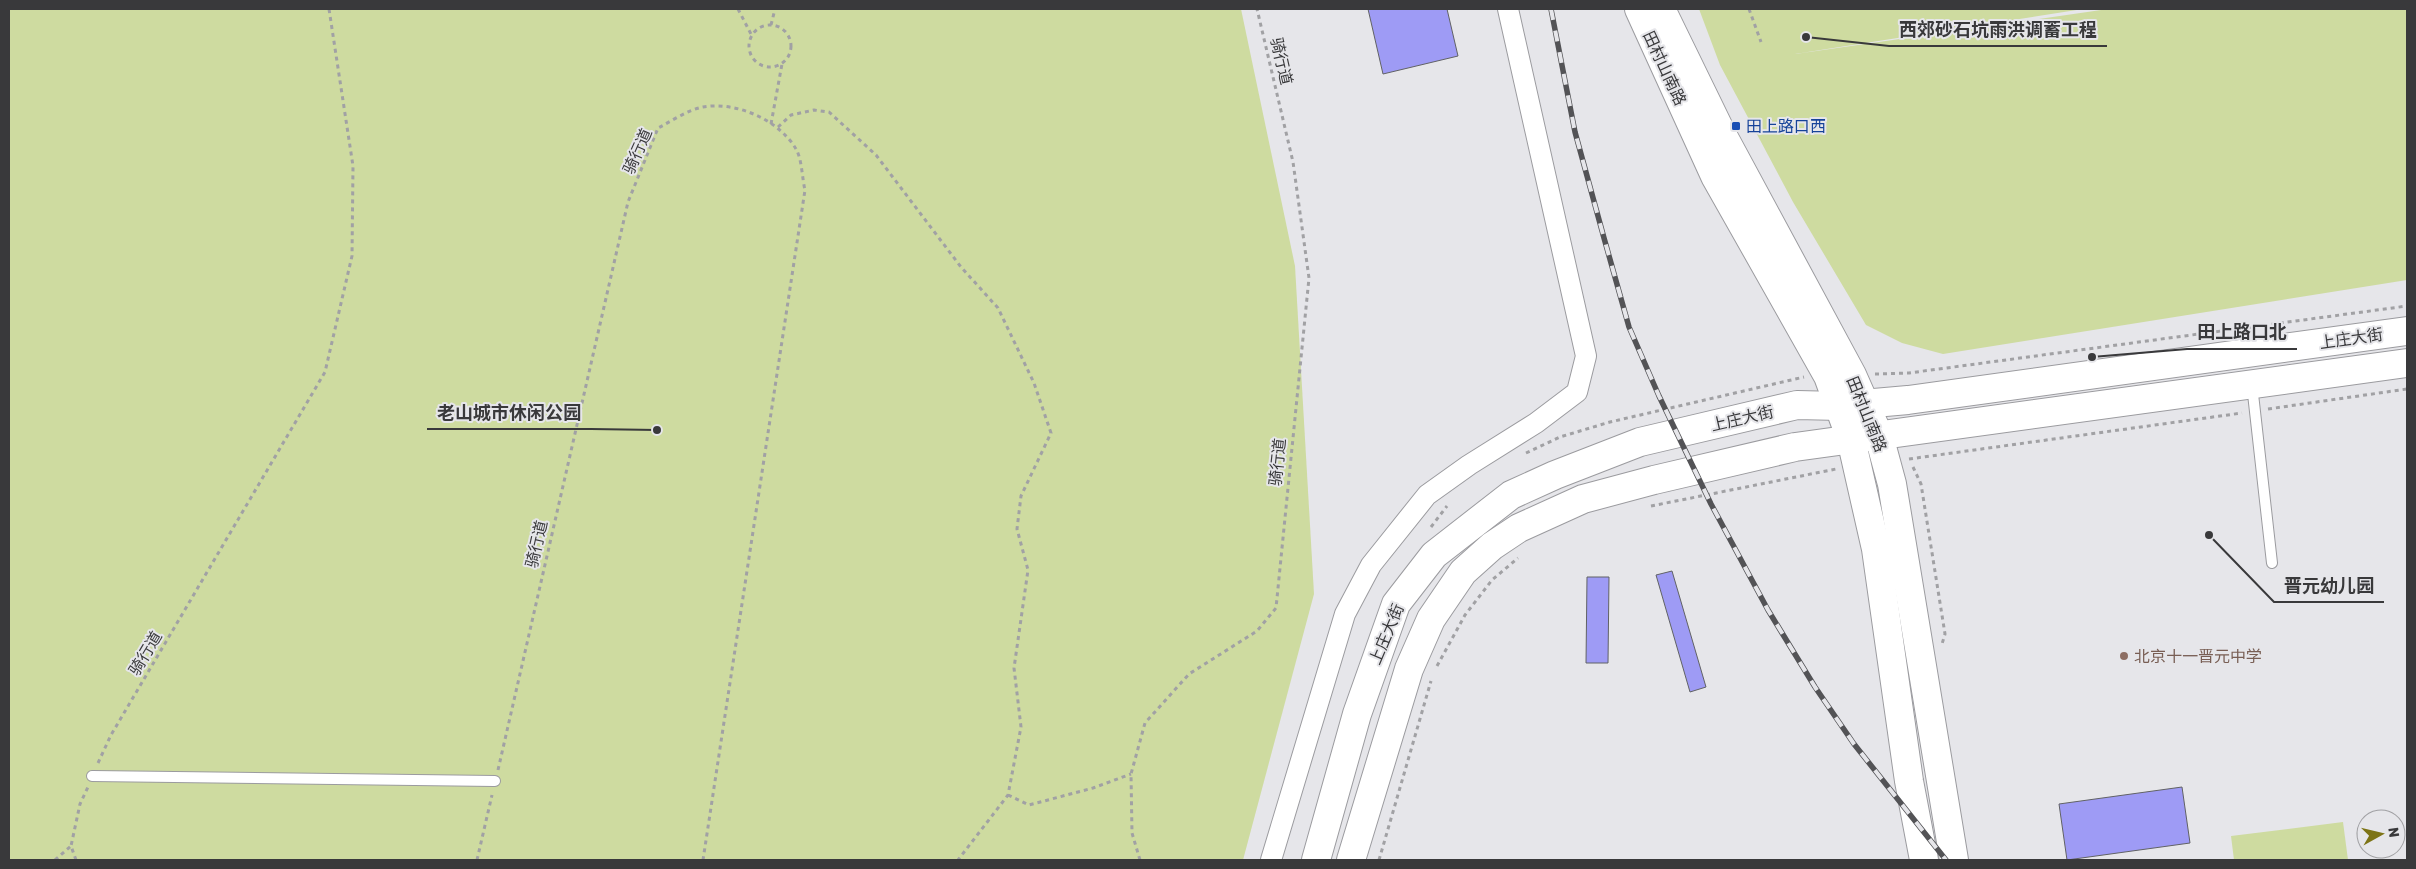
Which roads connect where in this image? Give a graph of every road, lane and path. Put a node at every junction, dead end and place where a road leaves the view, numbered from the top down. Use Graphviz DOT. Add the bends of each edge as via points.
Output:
graph roads {
  1 [pos="329,9"];
  2 [pos="738,9"];
  3 [pos="775,9"];
  4 [pos="1257,9"];
  5 [pos="1508,9"];
  6 [pos="1639,9"];
  7 [pos="1661,9"];
  8 [pos="1749,9"];
  9 [pos="771,25"];
  10 [pos="752,36"];
  11 [pos="1761,42"];
  12 [pos="782,64"];
  13 [pos="772,124"];
  14 [pos="778,127"];
  15 [pos="2407,331"];
  16 [pos="2407,362"];
  17 [pos="2252,384"];
  18 [pos="2407,389"];
  19 [pos="1853,405"];
  20 [pos="2255,411"];
  21 [pos="1879,436"];
  22 [pos="1851,439"];
  23 [pos="1886,462"];
  24 [pos="1858,466"];
  25 [pos="1641,508"];
  26 [pos="1521,556"];
  27 [pos="2272,563"];
  28 [pos="1132,774"];
  29 [pos="92,776"];
  30 [pos="495,781"];
  31 [pos="1008,796"];
  32 [pos="71,846"];
  33 [pos="56,860"];
  34 [pos="76,860"];
  35 [pos="477,860"];
  36 [pos="703,860"];
  37 [pos="958,860"];
  38 [pos="1140,860"];
  39 [pos="1271,860"];
  40 [pos="1316,860"];
  41 [pos="1351,860"];
  42 [pos="1379,860"];
  43 [pos="1924,860"];
  44 [pos="1954,860"];
  1 -- 29 [label="path, 骑行道" via="353,166 352,256 326,372 116,727"];
  2 -- 10 [label="path"];
  3 -- 9 [label="path"];
  4 -- 28 [label="path, 骑行道" via="1293,162 1309,278 1276,608 1257,631 1189,674 1145,723"];
  5 -- 39 [label="street" via="1586,356 1577,392 1427,495 1371,565 1345,614"];
  6 -- 19 [label="main road, 田村山南路" via="1715,176 1828,376"];
  7 -- 19 [label="main road, 田村山南路" via="1722,134 1848,367"];
  8 -- 11 [label="path"];
  9 -- 10 [label="path" via="760,28"];
  9 -- 12 [label="path" via="783,30 790,40 790,53"];
  10 -- 12 [label="path" via="749,50 756,62 769,67"];
  12 -- 13 [label="path"];
  13 -- 14 [label="path, 骑行道"];
  13 -- 30 [label="path, 骑行道" via="750,113 719,105 689,112 658,128 628,202"];
  14 -- 31 [label="path" via="791,115 814,110 829,112 876,155 961,267 998,308 1034,383 1051,433 1021,496 1017,529 1028,570 1014,668 1021,727"];
  14 -- 36 [label="path, 骑行道" via="796,150 805,190"];
  15 -- 19 [label="main road, 上庄大街"];
  16 -- 17 [label="main road, 上庄大街"];
  17 -- 20 [label="lane"];
  17 -- 21 [label="main road, 上庄大街"];
  18 -- 20 [label="path"];
  19 -- 21 [label="main road, 田村山南路"];
  19 -- 22 [label="main road, 田村山南路"];
  19 -- 40 [label="main road, 上庄大街" via="1797,405 1640,442 1511,495 1434,555 1396,604 1357,714"];
  20 -- 23 [label="path"];
  20 -- 27 [label="lane"];
  21 -- 22 [label="main road, 上庄大街"];
  21 -- 23 [label="main road, 田村山南路"];
  22 -- 24 [label="main road, 田村山南路"];
  22 -- 41 [label="main road, 上庄大街" via="1795,448 1583,499 1519,528 1492,546 1464,572 1430,619 1409,669"];
  23 -- 44 [label="main road, 田村山南路"];
  24 -- 25 [label="path"];
  24 -- 43 [label="main road, 田村山南路" via="1876,549 1909,780"];
  26 -- 42 [label="path" via="1492,580 1465,615 1434,671"];
  28 -- 31 [label="path" via="1029,805"];
  28 -- 38 [label="path, 骑行道" via="1132,833"];
  29 -- 30 [label="lane"];
  29 -- 32 [label="path, 骑行道" via="80,804"];
  30 -- 35 [label="path, 骑行道"];
  31 -- 37 [label="path"];
  32 -- 33 [label="path"];
  32 -- 34 [label="path"];
}
